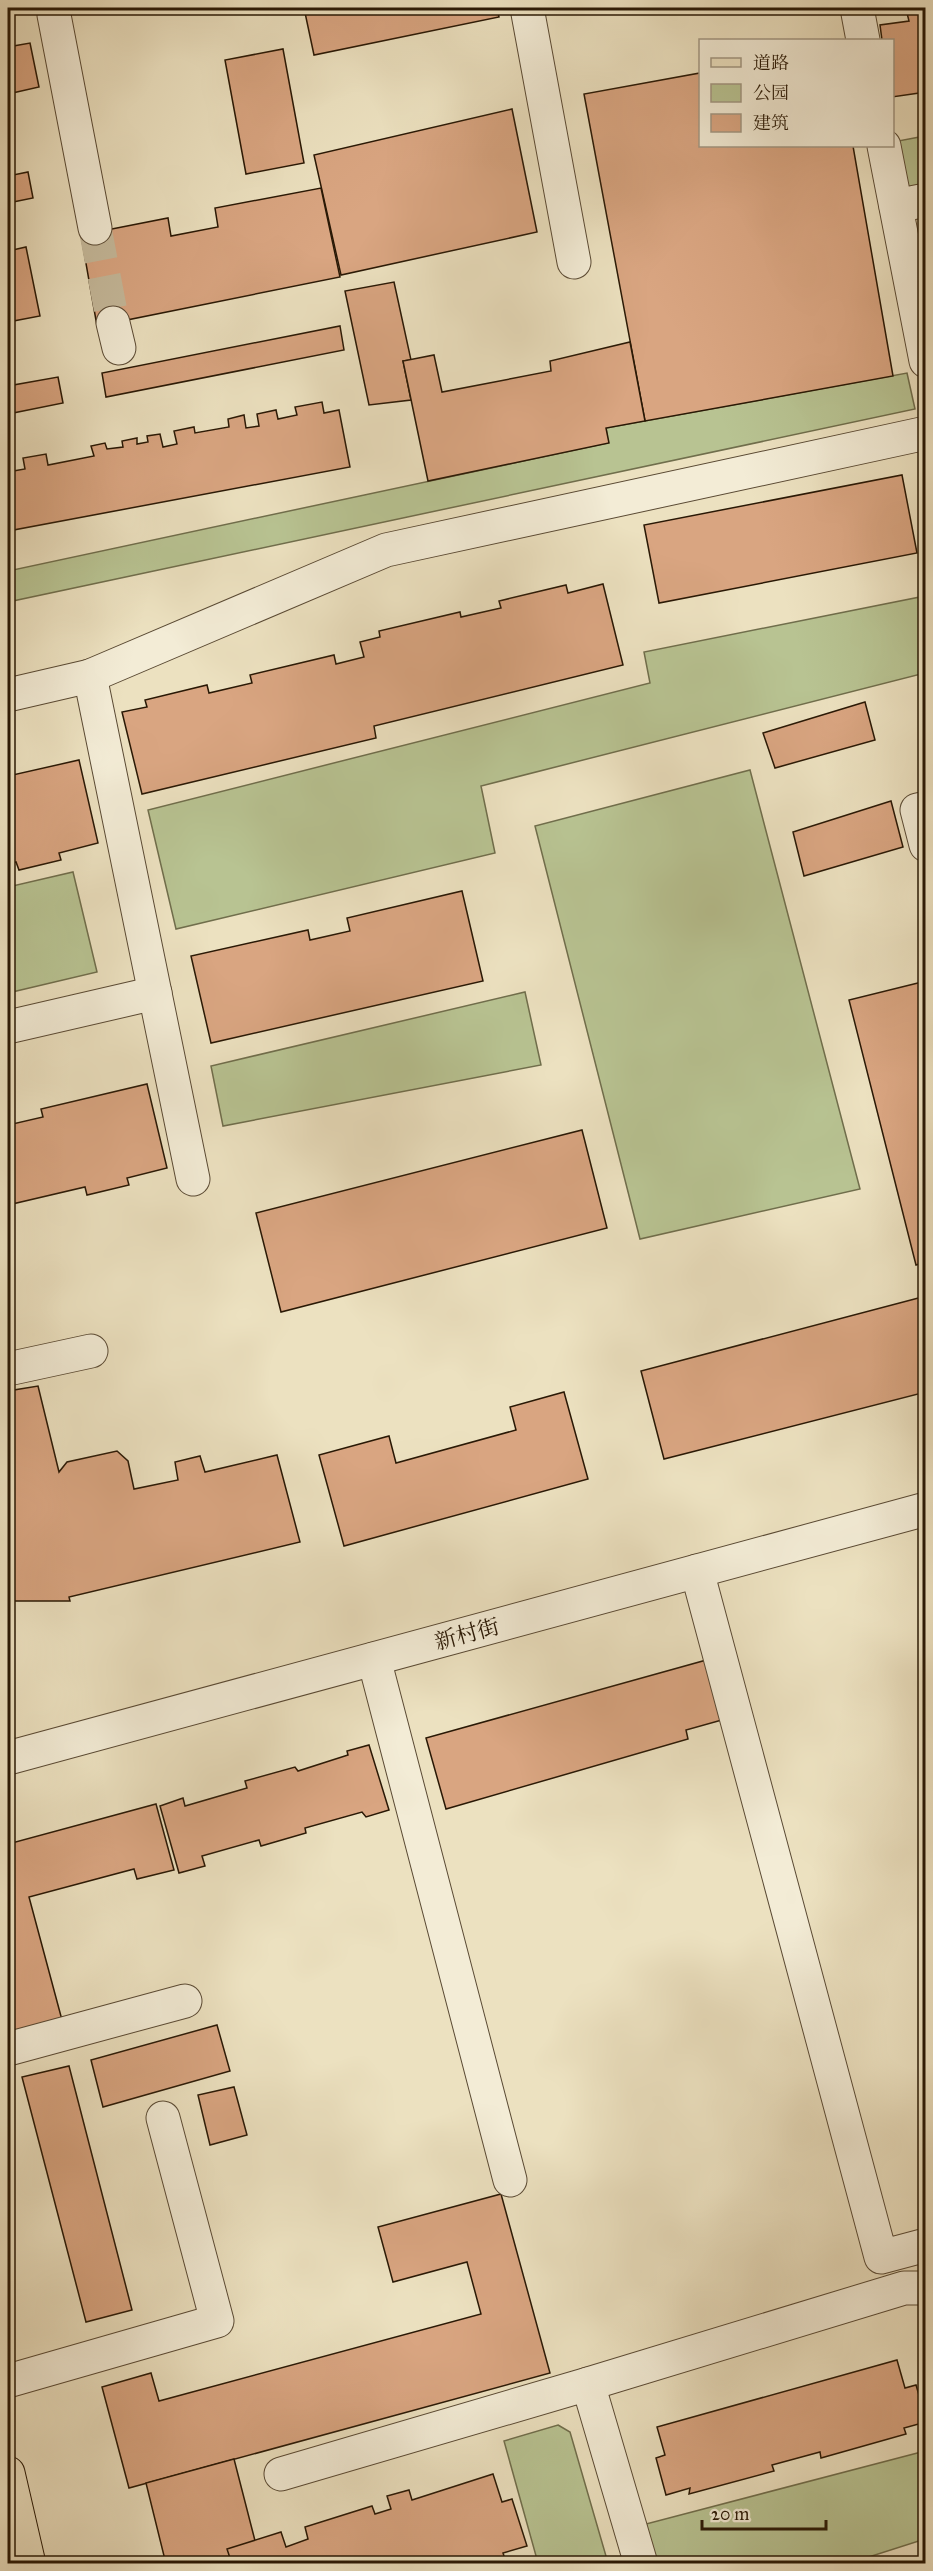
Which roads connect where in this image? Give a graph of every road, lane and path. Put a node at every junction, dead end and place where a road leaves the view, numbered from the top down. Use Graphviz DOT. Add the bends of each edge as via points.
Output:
graph roads {
  1 [pos="527,8"];
  2 [pos="857,8"];
  3 [pos="54,15"];
  4 [pos="863,39"];
  5 [pos="884,147"];
  6 [pos="911,203"];
  7 [pos="95,228"];
  8 [pos="574,262"];
  9 [pos="926,361"];
  10 [pos="926,434"];
  11 [pos="90,676"];
  12 [pos="8,695"];
  13 [pos="926,808"];
  14 [pos="926,845"];
  15 [pos="155,993"];
  16 [pos="8,1027"];
  17 [pos="193,1179"];
  18 [pos="92,1351"];
  19 [pos="8,1369"];
  20 [pos="926,1509"];
  21 [pos="697,1571"];
  22 [pos="374,1659"];
  23 [pos="8,1758"];
  24 [pos="184,2001"];
  25 [pos="8,2049"];
  26 [pos="163,2118"];
  27 [pos="510,2180"];
  28 [pos="926,2245"];
  29 [pos="926,2288"];
  30 [pos="8,2381"];
  31 [pos="588,2384"];
  32 [pos="8,2473"];
  33 [pos="281,2474"];
  34 [pos="29,2564"];
  35 [pos="641,2564"];
  1 -- 8 [label="street"];
  2 -- 4 [label="street"];
  3 -- 7 [label="street"];
  5 -- 6 [label="street"];
  6 -- 9 [label="street"];
  10 -- 11 [label="street" via="386,550"];
  11 -- 12 [label="street"];
  11 -- 15 [label="street"];
  13 -- 14 [label="street" via="917,810"];
  15 -- 16 [label="street"];
  15 -- 17 [label="street"];
  18 -- 19 [label="street"];
  20 -- 21 [label="street, 新村街"];
  21 -- 22 [label="street, 新村街"];
  21 -- 28 [label="street" via="881,2257"];
  22 -- 23 [label="street, 新村街"];
  22 -- 27 [label="street"];
  24 -- 25 [label="street"];
  26 -- 30 [label="street" via="217,2322"];
  29 -- 31 [label="street" via="904,2288"];
  31 -- 33 [label="street"];
  31 -- 35 [label="street"];
  32 -- 34 [label="main road"];
}
